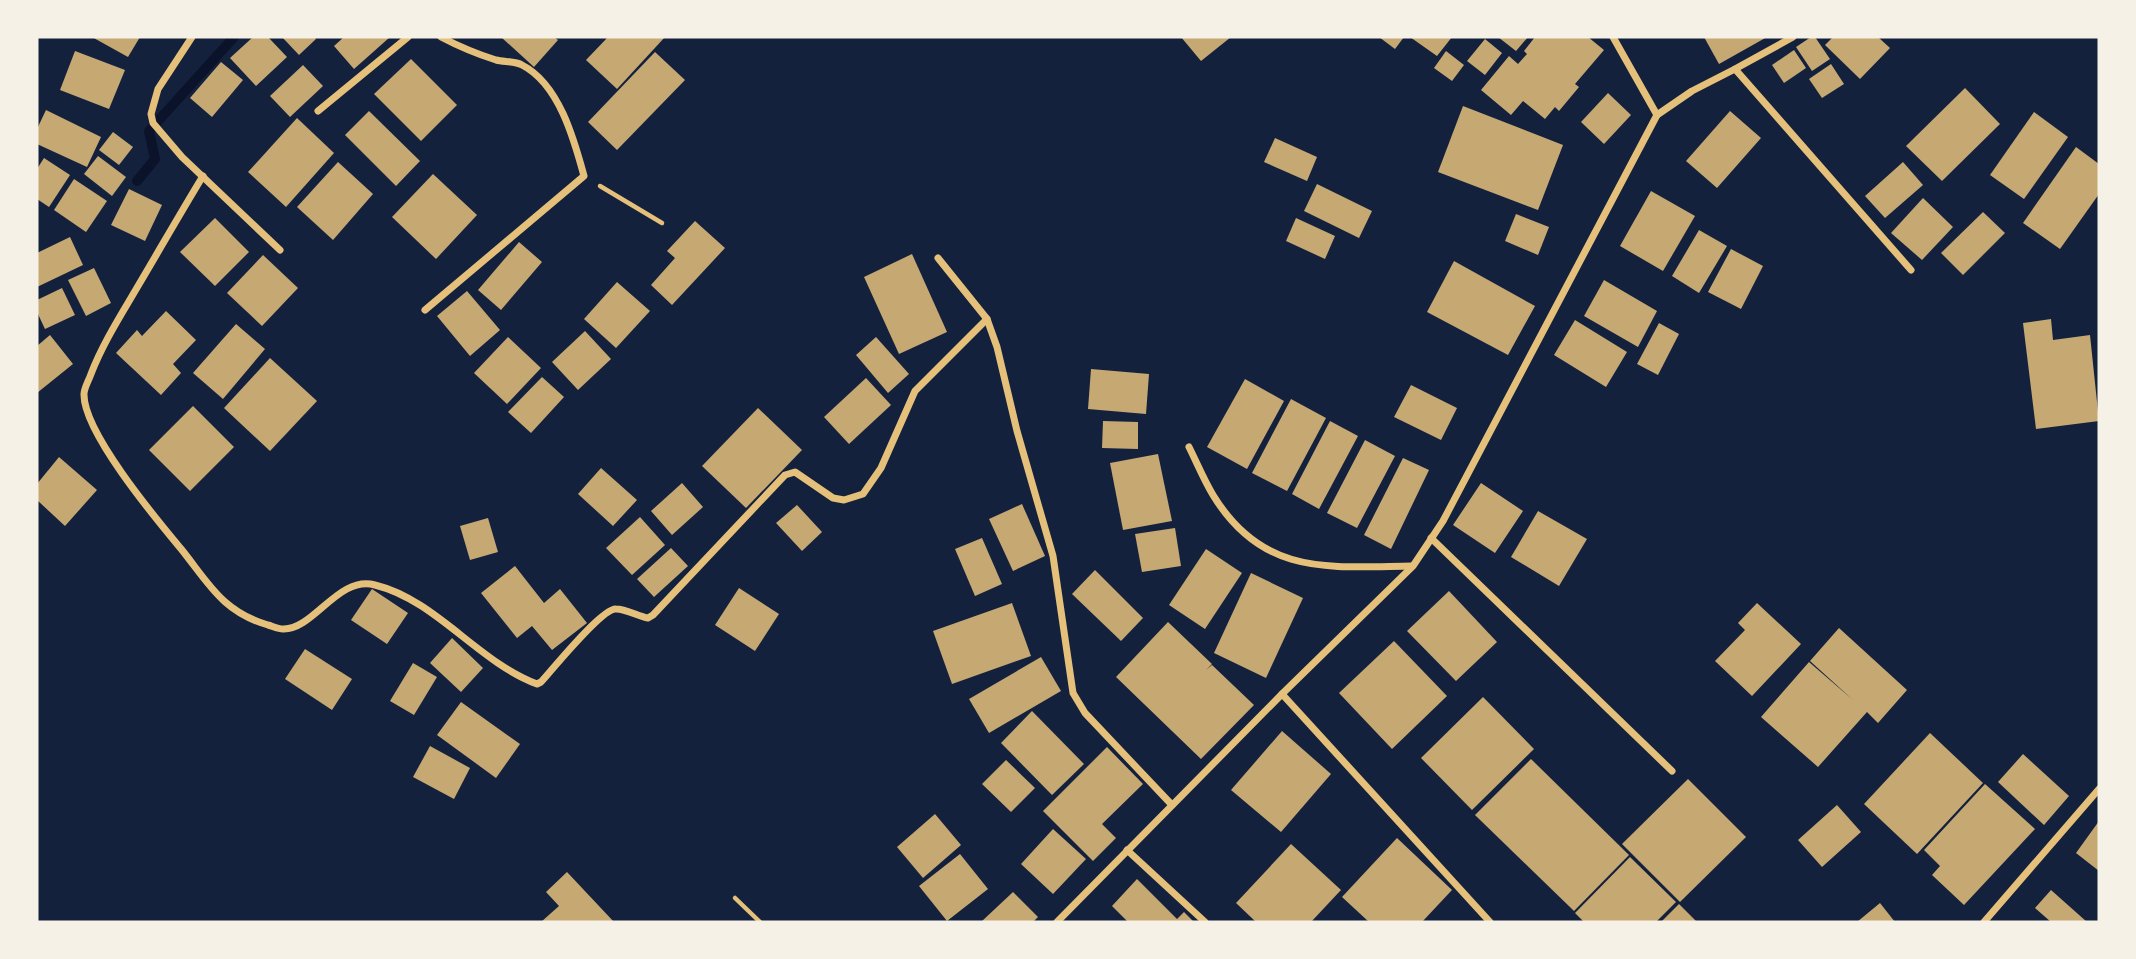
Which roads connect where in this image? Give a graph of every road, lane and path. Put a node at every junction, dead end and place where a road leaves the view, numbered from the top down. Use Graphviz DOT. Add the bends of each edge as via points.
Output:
graph roads {
  1 [pos="192,37"];
  2 [pos="408,37"];
  3 [pos="441,37"];
  4 [pos="1612,37"];
  5 [pos="1793,37"];
  6 [pos="1735,69"];
  7 [pos="318,111"];
  8 [pos="1657,115"];
  9 [pos="203,176"];
  10 [pos="584,176"];
  11 [pos="662,223"];
  12 [pos="280,250"];
  13 [pos="937,258"];
  14 [pos="1911,270"];
  15 [pos="425,310"];
  16 [pos="987,319"];
  17 [pos="1189,447"];
  18 [pos="1431,538"];
  19 [pos="1413,566"];
  20 [pos="1282,694"];
  21 [pos="1672,771"];
  22 [pos="2099,789"];
  23 [pos="1172,805"];
  24 [pos="1127,850"];
  25 [pos="735,898"];
  26 [pos="760,922"];
  27 [pos="1057,922"];
  28 [pos="1205,922"];
  29 [pos="1490,922"];
  30 [pos="1984,922"];
  1 -- 9 [label="street" via="158,89 151,114 153,123"];
  2 -- 7 [label="street"];
  3 -- 10 [label="street" via="497,60 522,64 544,82 566,119"];
  4 -- 8 [label="street"];
  5 -- 6 [label="street"];
  6 -- 8 [label="street"];
  6 -- 14 [label="street"];
  8 -- 18 [label="street"];
  9 -- 12 [label="street"];
  9 -- 16 [label="street" via="100,351 84,394 91,422 118,467 202,579 242,615 284,629 304,621 361,582 377,585 420,605 523,679 537,684 611,609 648,618 653,615 785,475 795,472 833,498 863,494 881,468 915,391"];
  10 -- 11 [label="path"];
  10 -- 15 [label="street"];
  13 -- 16 [label="street"];
  16 -- 23 [label="street" via="1053,556 1073,693 1085,713"];
  17 -- 19 [label="street" via="1214,496 1234,523 1260,545 1303,564"];
  18 -- 19 [label="street"];
  18 -- 21 [label="street"];
  19 -- 20 [label="street"];
  20 -- 23 [label="street"];
  20 -- 29 [label="street"];
  22 -- 30 [label="street"];
  23 -- 24 [label="street"];
  24 -- 27 [label="street"];
  24 -- 28 [label="street"];
  25 -- 26 [label="path"];
}
